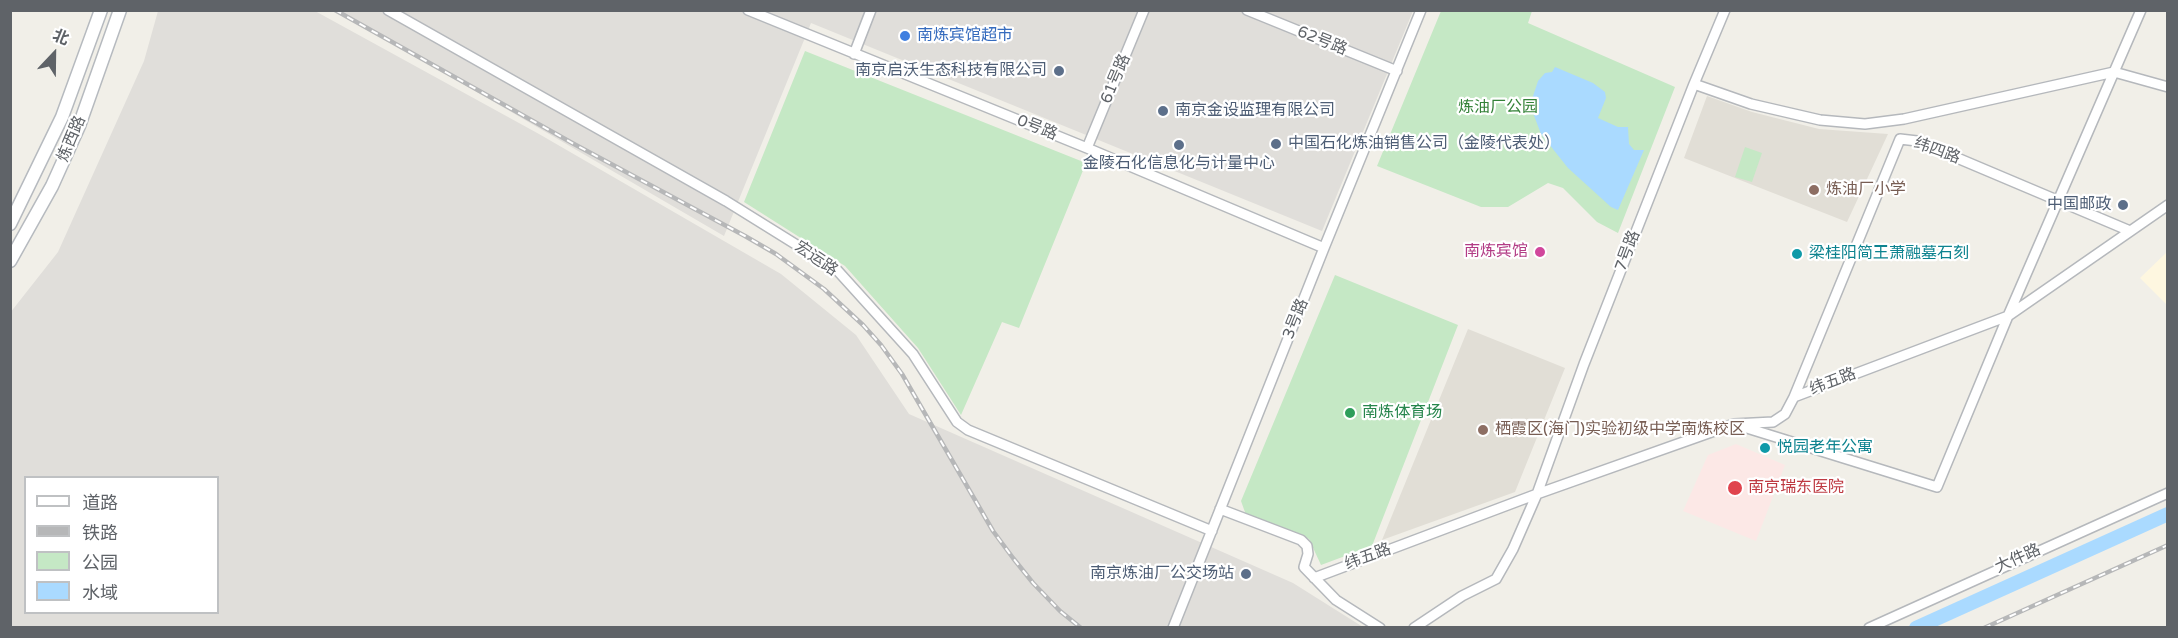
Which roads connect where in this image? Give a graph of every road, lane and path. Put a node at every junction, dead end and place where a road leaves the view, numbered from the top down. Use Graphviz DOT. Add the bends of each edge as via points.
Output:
graph roads {
  1 [pos="101,10"];
  2 [pos="120,10"];
  3 [pos="388,10"];
  4 [pos="747,10"];
  5 [pos="871,10"];
  6 [pos="1144,10"];
  7 [pos="1247,10"];
  8 [pos="1421,10"];
  9 [pos="1725,10"];
  10 [pos="2141,10"];
  11 [pos="854,54"];
  12 [pos="1396,71"];
  13 [pos="2114,72"];
  14 [pos="1694,84"];
  15 [pos="2168,87"];
  16 [pos="1087,148"];
  17 [pos="2059,200"];
  18 [pos="2168,205"];
  19 [pos="10,224"];
  20 [pos="2130,231"];
  21 [pos="1324,248"];
  22 [pos="10,261"];
  23 [pos="2008,316"];
  24 [pos="1794,397"];
  25 [pos="1734,424"];
  26 [pos="2168,493"];
  27 [pos="1537,494"];
  28 [pos="1221,509"];
  29 [pos="1212,531"];
  30 [pos="1314,578"];
  31 [pos="1173,627"];
  32 [pos="1380,627"];
  33 [pos="1414,627"];
  34 [pos="1869,627"];
  1 -- 19 [label="main road, 炼西路" via="62,117"];
  2 -- 22 [label="main road, 炼西路" via="79,126 52,186"];
  3 -- 29 [label="street, 宏运路" via="716,195 837,270 913,354 957,422 968,430"];
  4 -- 11 [label="street, 0号路"];
  5 -- 11 [label="street"];
  6 -- 16 [label="street, 61号路"];
  7 -- 12 [label="street, 62号路"];
  8 -- 12 [label="street, 3号路"];
  9 -- 14 [label="street, 7号路"];
  10 -- 13 [label="street"];
  11 -- 16 [label="street, 0号路"];
  12 -- 21 [label="street, 3号路"];
  13 -- 14 [label="street" via="1866,124 1820,120 1751,104"];
  13 -- 15 [label="street"];
  13 -- 17 [label="street"];
  14 -- 27 [label="street, 7号路"];
  16 -- 21 [label="street, 0号路"];
  17 -- 20 [label="street, 纬四路"];
  17 -- 23 [label="street"];
  17 -- 24 [label="street, 纬四路" via="1917,141 1900,139"];
  18 -- 20 [label="street, 纬五路"];
  20 -- 23 [label="street, 纬五路"];
  21 -- 28 [label="street, 3号路"];
  23 -- 24 [label="street, 纬五路"];
  23 -- 25 [label="street" via="1937,488"];
  24 -- 25 [label="street, 纬五路" via="1785,414 1773,422"];
  25 -- 27 [label="street, 纬五路"];
  26 -- 34 [label="street, 大件路"];
  27 -- 30 [label="street, 纬五路"];
  27 -- 33 [label="street, 7号路" via="1496,579"];
  28 -- 29 [label="street, 3号路"];
  28 -- 30 [label="street" via="1300,540 1307,546 1304,567"];
  29 -- 31 [label="street, 3号路"];
  30 -- 32 [label="street" via="1336,600"];
}
